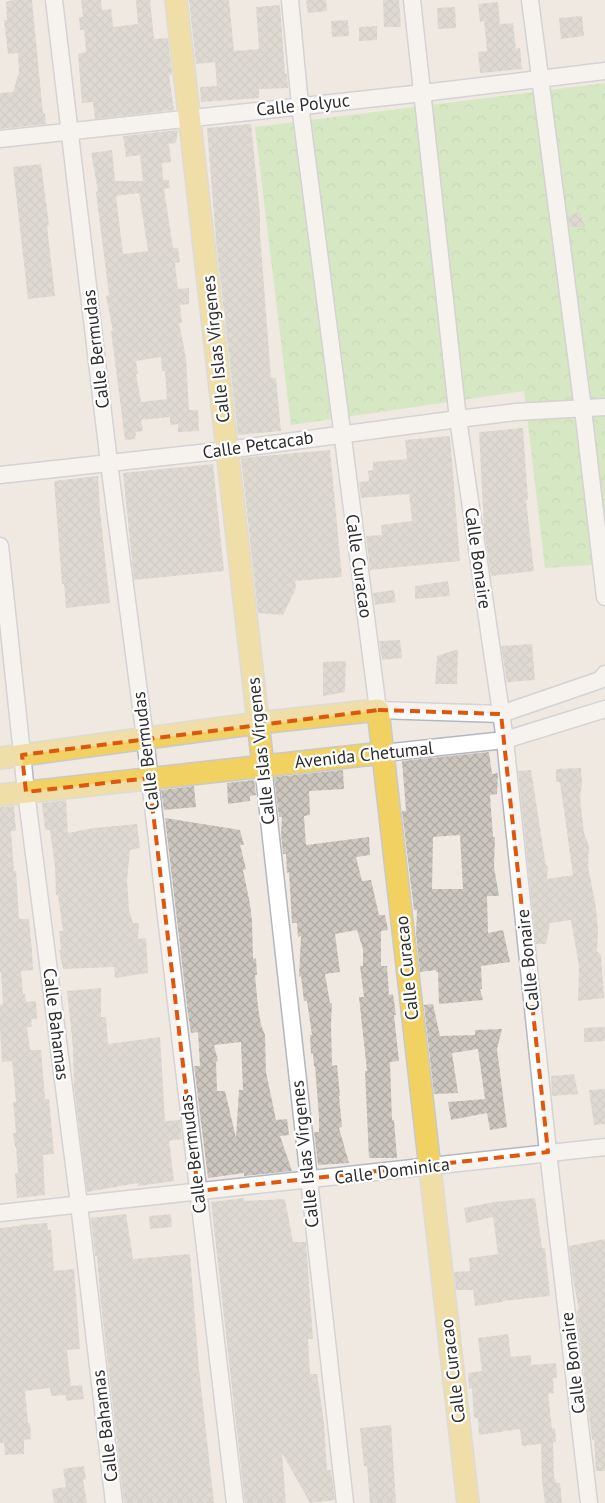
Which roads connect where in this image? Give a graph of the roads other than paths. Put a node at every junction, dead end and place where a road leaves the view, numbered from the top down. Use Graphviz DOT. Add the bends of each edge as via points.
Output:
graph roads {
  1 [pos="54,0"];
  2 [pos="176,0"];
  3 [pos="290,0"];
  4 [pos="412,0"];
  5 [pos="530,0"];
  6 [pos="605,70"];
  7 [pos="540,78"];
  8 [pos="423,93"];
  9 [pos="300,105"];
  10 [pos="190,117"];
  11 [pos="71,131"];
  12 [pos="0,139"];
  13 [pos="605,407"];
  14 [pos="583,409"];
  15 [pos="458,419"];
  16 [pos="342,434"];
  17 [pos="227,450"];
  18 [pos="109,463"];
  19 [pos="0,475"];
  20 [pos="0,546"];
  21 [pos="605,597"];
  22 [pos="605,674"];
  23 [pos="605,709"];
  24 [pos="378,710"];
  25 [pos="501,714"];
  26 [pos="258,723"];
  27 [pos="145,738"];
  28 [pos="505,740"];
  29 [pos="383,753"];
  30 [pos="22,755"];
  31 [pos="0,758"];
  32 [pos="263,766"];
  33 [pos="149,778"];
  34 [pos="26,792"];
  35 [pos="0,794"];
  36 [pos="605,1147"];
  37 [pos="548,1152"];
  38 [pos="429,1166"];
  39 [pos="308,1180"];
  40 [pos="198,1190"];
  41 [pos="79,1204"];
  42 [pos="0,1213"];
  43 [pos="114,1503"];
  44 [pos="235,1503"];
  45 [pos="345,1503"];
  46 [pos="468,1503"];
  47 [pos="589,1503"];
  1 -- 11 [label="street, Calle Bermudas"];
  2 -- 10 [label="main road, Calle Islas Vírgenes"];
  3 -- 9 [label="street"];
  4 -- 8 [label="street"];
  5 -- 7 [label="street"];
  6 -- 7 [label="street, Calle Polyuc"];
  7 -- 8 [label="street, Calle Polyuc"];
  7 -- 14 [label="street"];
  8 -- 9 [label="street, Calle Polyuc"];
  8 -- 15 [label="street, Calle Bonaire"];
  9 -- 10 [label="street, Calle Polyuc"];
  9 -- 16 [label="street, Calle Curacao"];
  10 -- 11 [label="street, Calle Polyuc"];
  10 -- 17 [label="main road, Calle Islas Vírgenes"];
  11 -- 12 [label="street, Calle Polyuc"];
  11 -- 18 [label="street, Calle Bermudas"];
  13 -- 14 [label="street, Calle Petcacab"];
  14 -- 15 [label="street, Calle Petcacab"];
  14 -- 21 [label="street"];
  15 -- 16 [label="street, Calle Petcacab"];
  15 -- 25 [label="street, Calle Bonaire"];
  16 -- 17 [label="street, Calle Petcacab"];
  16 -- 24 [label="street, Calle Curacao"];
  17 -- 18 [label="street, Calle Petcacab"];
  17 -- 26 [label="main road, Calle Islas Vírgenes"];
  18 -- 19 [label="street, Calle Petcacab"];
  18 -- 27 [label="street, Calle Bermudas"];
  20 -- 30 [label="street, Calle Bahamas"];
  22 -- 25 [label="street" via="600,680"];
  23 -- 28 [label="street, Avenida Chetumal"];
  24 -- 25 [label="street, Avenida Chetumal"];
  24 -- 26 [label="main road, Avenida Chetumal"];
  24 -- 29 [label="main road, Calle Curacao"];
  25 -- 28 [label="street, Calle Bonaire"];
  26 -- 27 [label="main road, Avenida Chetumal"];
  26 -- 32 [label="main road, Calle Islas Vírgenes"];
  27 -- 30 [label="main road, Avenida Chetumal"];
  27 -- 33 [label="street, Calle Bermudas"];
  28 -- 29 [label="street, Avenida Chetumal"];
  28 -- 37 [label="street, Calle Bonaire"];
  29 -- 32 [label="main road, Avenida Chetumal"];
  29 -- 38 [label="main road, Calle Curacao"];
  30 -- 31 [label="main road, Avenida Chetumal"];
  30 -- 34 [label="street, Calle Bahamas"];
  32 -- 33 [label="main road, Avenida Chetumal"];
  32 -- 39 [label="street, Calle Islas Vírgenes"];
  33 -- 34 [label="main road, Avenida Chetumal"];
  33 -- 40 [label="street, Calle Bermudas"];
  34 -- 35 [label="main road, Avenida Chetumal"];
  34 -- 41 [label="street, Calle Bahamas"];
  36 -- 37 [label="street, Calle Dominica"];
  37 -- 38 [label="street, Calle Dominica"];
  37 -- 47 [label="street, Calle Bonaire"];
  38 -- 39 [label="street, Calle Dominica"];
  38 -- 46 [label="main road, Calle Curacao"];
  39 -- 40 [label="street, Calle Dominica"];
  39 -- 45 [label="street, Calle Islas Vírgenes"];
  40 -- 41 [label="street, Calle Dominica"];
  40 -- 44 [label="street, Calle Bermudas"];
  41 -- 42 [label="street, Calle Dominica"];
  41 -- 43 [label="street, Calle Bahamas"];
}
